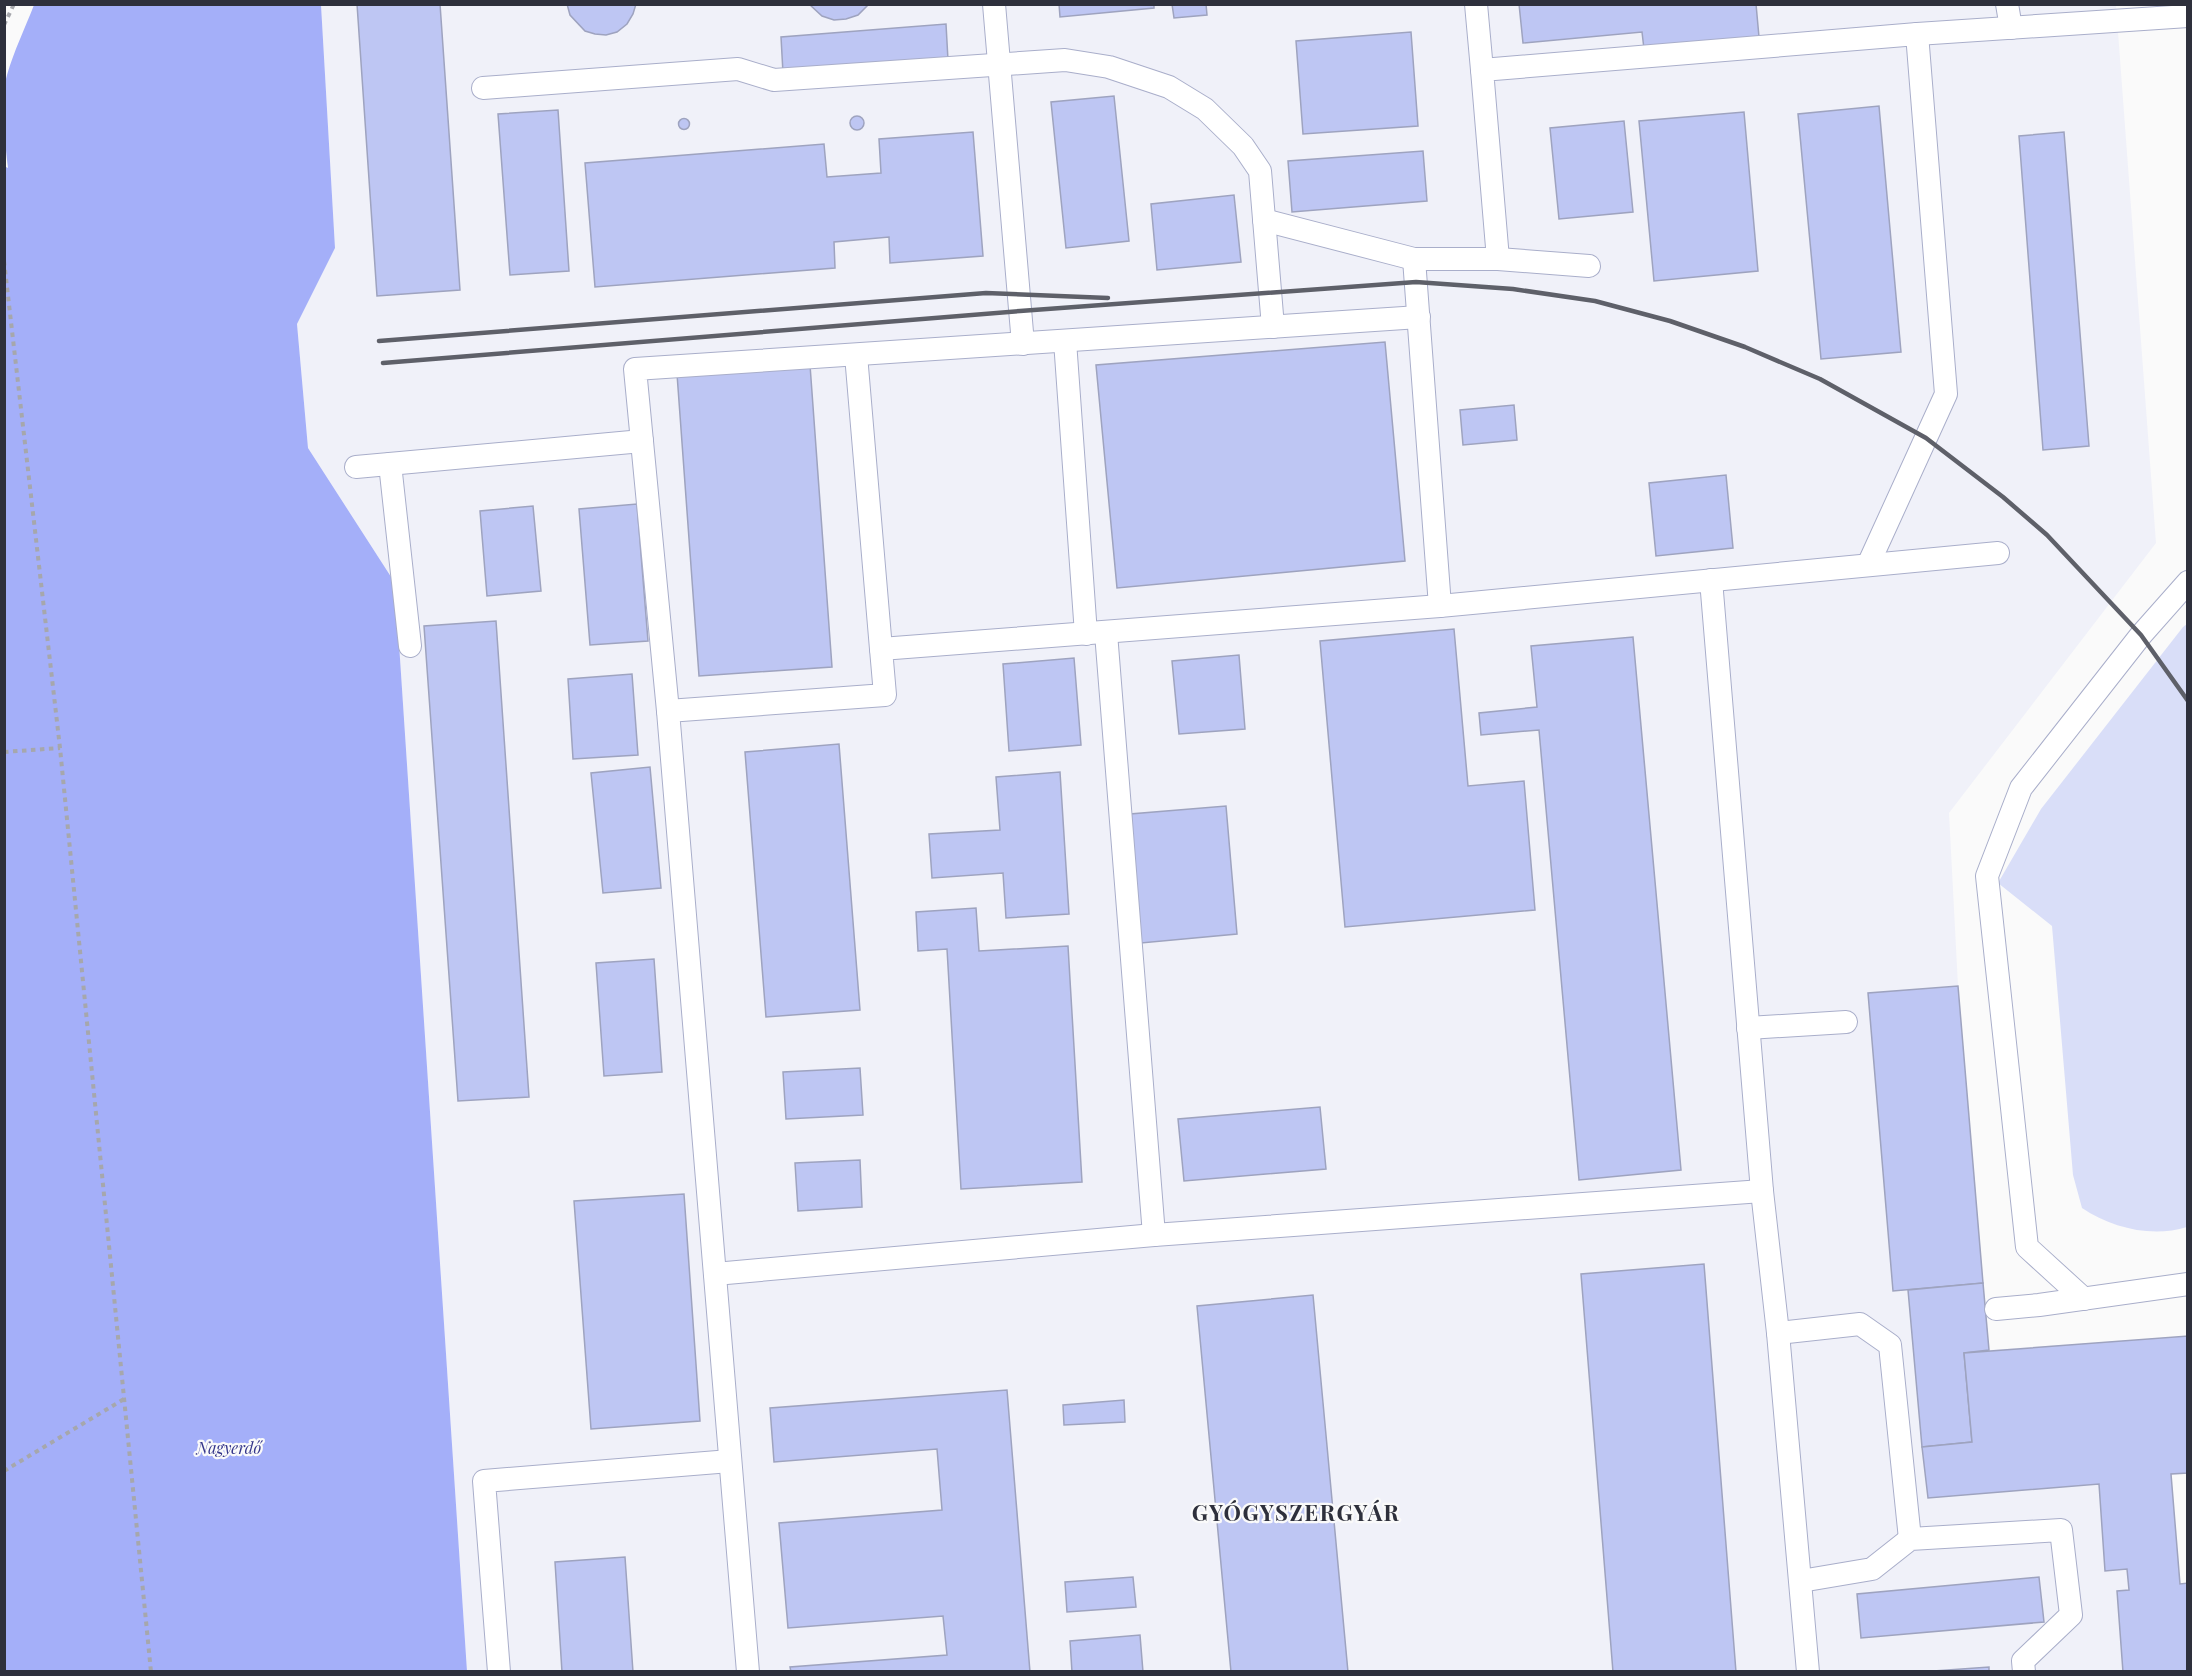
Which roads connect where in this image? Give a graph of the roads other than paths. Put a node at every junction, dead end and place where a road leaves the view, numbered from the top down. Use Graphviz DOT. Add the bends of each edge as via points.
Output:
graph roads {
  1 [pos="994,4"];
  2 [pos="1476,4"];
  3 [pos="2007,4"];
  4 [pos="2187,16"];
  5 [pos="2011,28"];
  6 [pos="1917,34"];
  7 [pos="999,63"];
  8 [pos="1482,70"];
  9 [pos="483,88"];
  10 [pos="1264,220"];
  11 [pos="1414,259"];
  12 [pos="1498,259"];
  13 [pos="1589,266"];
  14 [pos="1419,317"];
  15 [pos="1273,327"];
  16 [pos="1065,341"];
  17 [pos="1023,344"];
  18 [pos="856,355"];
  19 [pos="642,441"];
  20 [pos="390,464"];
  21 [pos="356,467"];
  22 [pos="1998,553"];
  23 [pos="1868,564"];
  24 [pos="1711,580"];
  25 [pos="2187,582"];
  26 [pos="1440,606"];
  27 [pos="1096,633"];
  28 [pos="410,646"];
  29 [pos="881,649"];
  30 [pos="668,711"];
  31 [pos="1846,1022"];
  32 [pos="1748,1028"];
  33 [pos="1762,1191"];
  34 [pos="1154,1235"];
  35 [pos="715,1274"];
  36 [pos="2187,1284"];
  37 [pos="2084,1299"];
  38 [pos="1996,1309"];
  39 [pos="1778,1333"];
  40 [pos="730,1461"];
  41 [pos="1910,1539"];
  42 [pos="1801,1581"];
  43 [pos="499,1671"];
  44 [pos="748,1671"];
  45 [pos="1808,1671"];
  46 [pos="2024,1671"];
  1 -- 7 [label="lane"];
  2 -- 8 [label="lane"];
  3 -- 5 [label="lane"];
  4 -- 5 [label="lane"];
  5 -- 6 [label="lane"];
  6 -- 8 [label="lane"];
  6 -- 23 [label="lane" via="1946,394"];
  7 -- 9 [label="lane" via="774,80 738,69"];
  7 -- 10 [label="lane" via="1065,60 1109,67 1169,87 1205,109 1242,146 1260,171"];
  7 -- 17 [label="lane"];
  8 -- 12 [label="lane"];
  10 -- 11 [label="lane"];
  10 -- 15 [label="lane"];
  11 -- 12 [label="lane"];
  11 -- 14 [label="lane"];
  12 -- 13 [label="lane"];
  14 -- 15 [label="lane"];
  14 -- 26 [label="lane"];
  15 -- 16 [label="lane"];
  16 -- 17 [label="lane"];
  16 -- 27 [label="lane"];
  17 -- 18 [label="lane"];
  18 -- 19 [label="lane" via="635,369"];
  18 -- 29 [label="lane"];
  19 -- 20 [label="lane"];
  19 -- 30 [label="lane"];
  20 -- 21 [label="lane"];
  20 -- 28 [label="lane"];
  22 -- 23 [label="lane"];
  23 -- 24 [label="lane"];
  24 -- 26 [label="lane"];
  24 -- 32 [label="lane"];
  25 -- 37 [label="lane" via="2141,634 2021,788 1987,876 2027,1247"];
  26 -- 27 [label="lane"];
  27 -- 29 [label="lane"];
  27 -- 34 [label="lane"];
  29 -- 30 [label="lane" via="885,695"];
  30 -- 35 [label="lane"];
  31 -- 32 [label="lane"];
  32 -- 33 [label="lane"];
  33 -- 34 [label="lane"];
  33 -- 39 [label="lane"];
  34 -- 35 [label="lane"];
  35 -- 40 [label="lane"];
  36 -- 37 [label="lane"];
  37 -- 38 [label="lane"];
  39 -- 41 [label="lane" via="1860,1324 1890,1345"];
  39 -- 42 [label="lane"];
  40 -- 43 [label="lane" via="484,1481"];
  40 -- 44 [label="lane"];
  41 -- 42 [label="lane" via="1872,1569"];
  41 -- 46 [label="lane" via="2061,1530 2071,1615 2023,1660"];
  42 -- 45 [label="lane"];
}
